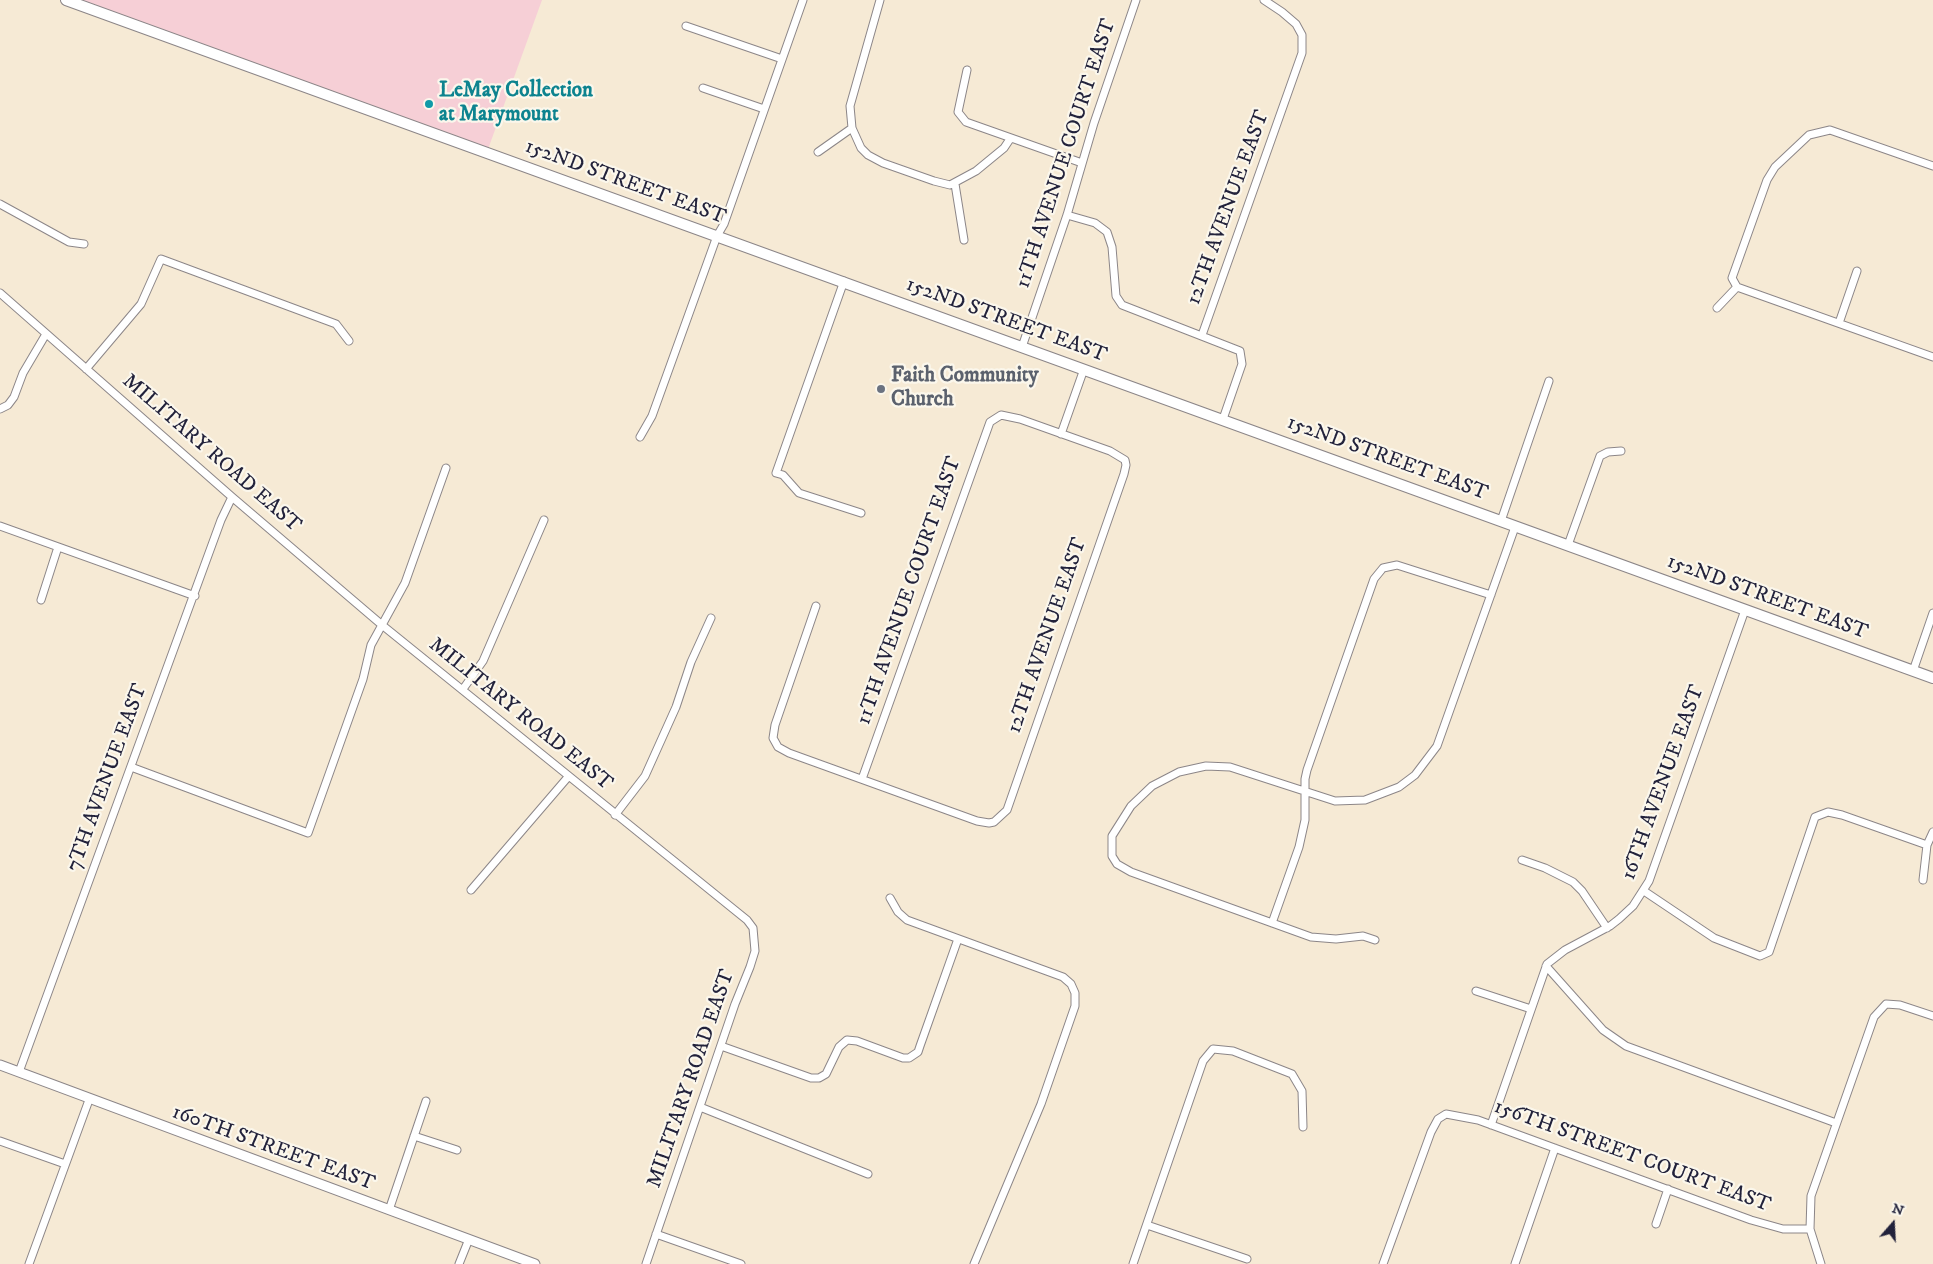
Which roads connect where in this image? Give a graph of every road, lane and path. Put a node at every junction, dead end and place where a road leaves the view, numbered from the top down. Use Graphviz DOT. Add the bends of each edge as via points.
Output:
graph roads {
  1 [pos="66,0"];
  2 [pos="803,0"];
  3 [pos="880,0"];
  4 [pos="1136,0"];
  5 [pos="1264,0"];
  6 [pos="686,26"];
  7 [pos="782,58"];
  8 [pos="967,70"];
  9 [pos="703,88"];
  10 [pos="764,109"];
  11 [pos="852,128"];
  12 [pos="1010,139"];
  13 [pos="818,152"];
  14 [pos="1082,163"];
  15 [pos="1933,166"];
  16 [pos="955,184"];
  17 [pos="0,204"];
  18 [pos="1067,215"];
  19 [pos="717,236"];
  20 [pos="964,240"];
  21 [pos="84,244"];
  22 [pos="1858,271"];
  23 [pos="844,282"];
  24 [pos="1737,288"];
  25 [pos="0,293"];
  26 [pos="1717,308"];
  27 [pos="1839,323"];
  28 [pos="46,334"];
  29 [pos="1202,335"];
  30 [pos="349,341"];
  31 [pos="1022,346"];
  32 [pos="1933,357"];
  33 [pos="86,369"];
  34 [pos="1084,369"];
  35 [pos="1549,381"];
  36 [pos="0,409"];
  37 [pos="1223,419"];
  38 [pos="1061,434"];
  39 [pos="640,437"];
  40 [pos="1621,451"];
  41 [pos="446,468"];
  42 [pos="232,497"];
  43 [pos="861,513"];
  44 [pos="544,520"];
  45 [pos="1501,521"];
  46 [pos="0,526"];
  47 [pos="1515,527"];
  48 [pos="1568,545"];
  49 [pos="58,547"];
  50 [pos="1490,595"];
  51 [pos="195,596"];
  52 [pos="40,600"];
  53 [pos="816,606"];
  54 [pos="1745,610"];
  55 [pos="1933,613"];
  56 [pos="711,618"];
  57 [pos="382,625"];
  58 [pos="1913,670"];
  59 [pos="1933,678"];
  60 [pos="463,689"];
  61 [pos="131,767"];
  62 [pos="568,777"];
  63 [pos="862,779"];
  64 [pos="1305,792"];
  65 [pos="615,815"];
  66 [pos="1933,832"];
  67 [pos="1927,845"];
  68 [pos="1522,860"];
  69 [pos="1923,880"];
  70 [pos="471,890"];
  71 [pos="1644,891"];
  72 [pos="890,898"];
  73 [pos="1272,923"];
  74 [pos="1607,928"];
  75 [pos="958,939"];
  76 [pos="1375,940"];
  77 [pos="1546,966"];
  78 [pos="1476,991"];
  79 [pos="1531,1009"];
  80 [pos="1933,1016"];
  81 [pos="721,1046"];
  82 [pos="0,1065"];
  83 [pos="19,1072"];
  84 [pos="89,1100"];
  85 [pos="426,1101"];
  86 [pos="700,1106"];
  87 [pos="1836,1123"];
  88 [pos="1491,1125"];
  89 [pos="1303,1127"];
  90 [pos="414,1136"];
  91 [pos="0,1141"];
  92 [pos="1555,1148"];
  93 [pos="457,1150"];
  94 [pos="65,1164"];
  95 [pos="868,1174"];
  96 [pos="1668,1189"];
  97 [pos="389,1210"];
  98 [pos="1147,1224"];
  99 [pos="1656,1224"];
  100 [pos="1810,1229"];
  101 [pos="656,1234"];
  102 [pos="469,1239"];
  103 [pos="1248,1259"];
  104 [pos="29,1264"];
  105 [pos="459,1264"];
  106 [pos="535,1264"];
  107 [pos="646,1264"];
  108 [pos="741,1264"];
  109 [pos="974,1264"];
  110 [pos="1133,1264"];
  111 [pos="1383,1264"];
  112 [pos="1515,1264"];
  113 [pos="1821,1264"];
  1 -- 19 [label="main road, 152ND STREET EAST"];
  2 -- 7 [label="street"];
  3 -- 11 [label="street" via="850,100"];
  4 -- 14 [label="street, 11TH AVENUE COURT EAST"];
  5 -- 29 [label="street, 12TH AVENUE EAST" via="1296,24 1302,35 1302,53"];
  6 -- 7 [label="street"];
  7 -- 10 [label="street"];
  8 -- 12 [label="street" via="960,115 966,122"];
  9 -- 10 [label="street"];
  10 -- 19 [label="street"];
  11 -- 13 [label="street"];
  11 -- 16 [label="street" via="868,155 934,181"];
  12 -- 14 [label="street"];
  12 -- 16 [label="street" via="990,160"];
  14 -- 18 [label="street, 11TH AVENUE COURT EAST"];
  15 -- 24 [label="street" via="1830,130 1804,138 1770,174 1732,278"];
  16 -- 20 [label="street"];
  17 -- 21 [label="street" via="69,242"];
  18 -- 29 [label="street" via="1095,223 1107,232 1112,247 1116,296 1122,305"];
  18 -- 31 [label="street, 11TH AVENUE COURT EAST"];
  19 -- 23 [label="main road, 152ND STREET EAST"];
  19 -- 39 [label="street" via="652,416"];
  22 -- 27 [label="street"];
  23 -- 31 [label="main road, 152ND STREET EAST"];
  23 -- 43 [label="street" via="776,473 783,475 799,492"];
  24 -- 26 [label="street"];
  24 -- 27 [label="street"];
  25 -- 28 [label="street, MILITARY ROAD EAST"];
  27 -- 32 [label="street"];
  28 -- 33 [label="street, MILITARY ROAD EAST"];
  28 -- 36 [label="street" via="23,373 14,397"];
  29 -- 37 [label="street, 12TH AVENUE EAST" via="1240,351 1243,359"];
  30 -- 33 [label="street" via="336,324 161,259 141,304"];
  31 -- 34 [label="main road, 152ND STREET EAST"];
  33 -- 42 [label="street, MILITARY ROAD EAST"];
  34 -- 37 [label="main road, 152ND STREET EAST"];
  34 -- 38 [label="street"];
  35 -- 45 [label="street"];
  37 -- 45 [label="main road, 152ND STREET EAST"];
  38 -- 63 [label="street, 11TH AVENUE COURT EAST" via="1020,418 1002,415 986,428"];
  38 -- 63 [label="street, 12TH AVENUE EAST" via="1110,451 1125,461 1124,474 1007,810 989,824"];
  40 -- 48 [label="street" via="1600,456"];
  41 -- 57 [label="street" via="405,583"];
  42 -- 51 [label="street, 7TH AVENUE EAST"];
  42 -- 57 [label="street, MILITARY ROAD EAST"];
  44 -- 60 [label="street" via="483,661"];
  45 -- 47 [label="main road, 152ND STREET EAST"];
  46 -- 49 [label="street"];
  47 -- 48 [label="main road, 152ND STREET EAST"];
  47 -- 50 [label="street"];
  48 -- 54 [label="main road, 152ND STREET EAST"];
  49 -- 51 [label="street"];
  49 -- 52 [label="street"];
  50 -- 64 [label="street" via="1437,746 1415,775 1391,792 1365,800 1335,801"];
  50 -- 64 [label="street" via="1397,565 1388,565 1379,572 1369,590 1307,770"];
  51 -- 61 [label="street, 7TH AVENUE EAST"];
  53 -- 63 [label="street" via="775,725 774,742 789,753"];
  54 -- 58 [label="main road, 152ND STREET EAST"];
  54 -- 71 [label="street, 16TH AVENUE EAST" via="1660,854"];
  55 -- 58 [label="street"];
  56 -- 65 [label="street" via="645,776"];
  57 -- 60 [label="street, MILITARY ROAD EAST"];
  57 -- 61 [label="street" via="371,645 363,679 308,833"];
  58 -- 59 [label="main road, 152ND STREET EAST"];
  60 -- 62 [label="street, MILITARY ROAD EAST"];
  61 -- 83 [label="street, 7TH AVENUE EAST"];
  62 -- 65 [label="street, MILITARY ROAD EAST"];
  62 -- 70 [label="street"];
  64 -- 73 [label="street" via="1305,820 1299,847"];
  64 -- 73 [label="street" via="1230,768 1206,766 1179,772 1152,786 1131,806 1112,836 1112,856 1117,864"];
  65 -- 81 [label="street, MILITARY ROAD EAST" via="753,928 755,951"];
  66 -- 67 [label="street"];
  67 -- 69 [label="street"];
  67 -- 71 [label="street" via="1842,815 1828,812 1815,817 1769,952 1765,954 1756,955 1714,938"];
  68 -- 74 [label="street" via="1573,882"];
  71 -- 74 [label="street, 16TH AVENUE EAST" via="1633,906"];
  72 -- 75 [label="street" via="907,920"];
  73 -- 76 [label="street" via="1311,937 1362,936"];
  74 -- 77 [label="street, 16TH AVENUE EAST" via="1558,954"];
  75 -- 81 [label="street" via="918,1052 909,1058 847,1040 839,1046 830,1069 823,1076 811,1078"];
  75 -- 109 [label="street" via="1063,977 1071,984 1076,999 1041,1104"];
  77 -- 79 [label="street"];
  77 -- 87 [label="street" via="1603,1030 1626,1046"];
  78 -- 79 [label="street"];
  79 -- 88 [label="street"];
  80 -- 87 [label="street" via="1886,1004 1874,1017"];
  81 -- 86 [label="street, MILITARY ROAD EAST"];
  82 -- 83 [label="street, 160TH STREET EAST"];
  83 -- 84 [label="street, 160TH STREET EAST"];
  84 -- 94 [label="street"];
  84 -- 97 [label="street, 160TH STREET EAST"];
  85 -- 90 [label="street"];
  86 -- 95 [label="street"];
  86 -- 101 [label="street, MILITARY ROAD EAST"];
  87 -- 100 [label="street" via="1812,1196"];
  88 -- 92 [label="street, 156TH STREET COURT EAST"];
  88 -- 111 [label="street, 156TH STREET COURT EAST" via="1463,1116 1442,1115 1431,1132"];
  89 -- 98 [label="street" via="1302,1091 1292,1074 1233,1051 1213,1049 1203,1061"];
  90 -- 93 [label="street"];
  90 -- 97 [label="street"];
  91 -- 94 [label="street"];
  92 -- 96 [label="street, 156TH STREET COURT EAST"];
  92 -- 112 [label="street"];
  94 -- 104 [label="street"];
  96 -- 99 [label="street"];
  96 -- 100 [label="street, 156TH STREET COURT EAST" via="1783,1229"];
  97 -- 102 [label="street, 160TH STREET EAST"];
  98 -- 103 [label="street"];
  98 -- 110 [label="street"];
  100 -- 113 [label="street"];
  101 -- 107 [label="street, MILITARY ROAD EAST"];
  101 -- 108 [label="street"];
  102 -- 105 [label="street"];
  102 -- 106 [label="street, 160TH STREET EAST"];
}
